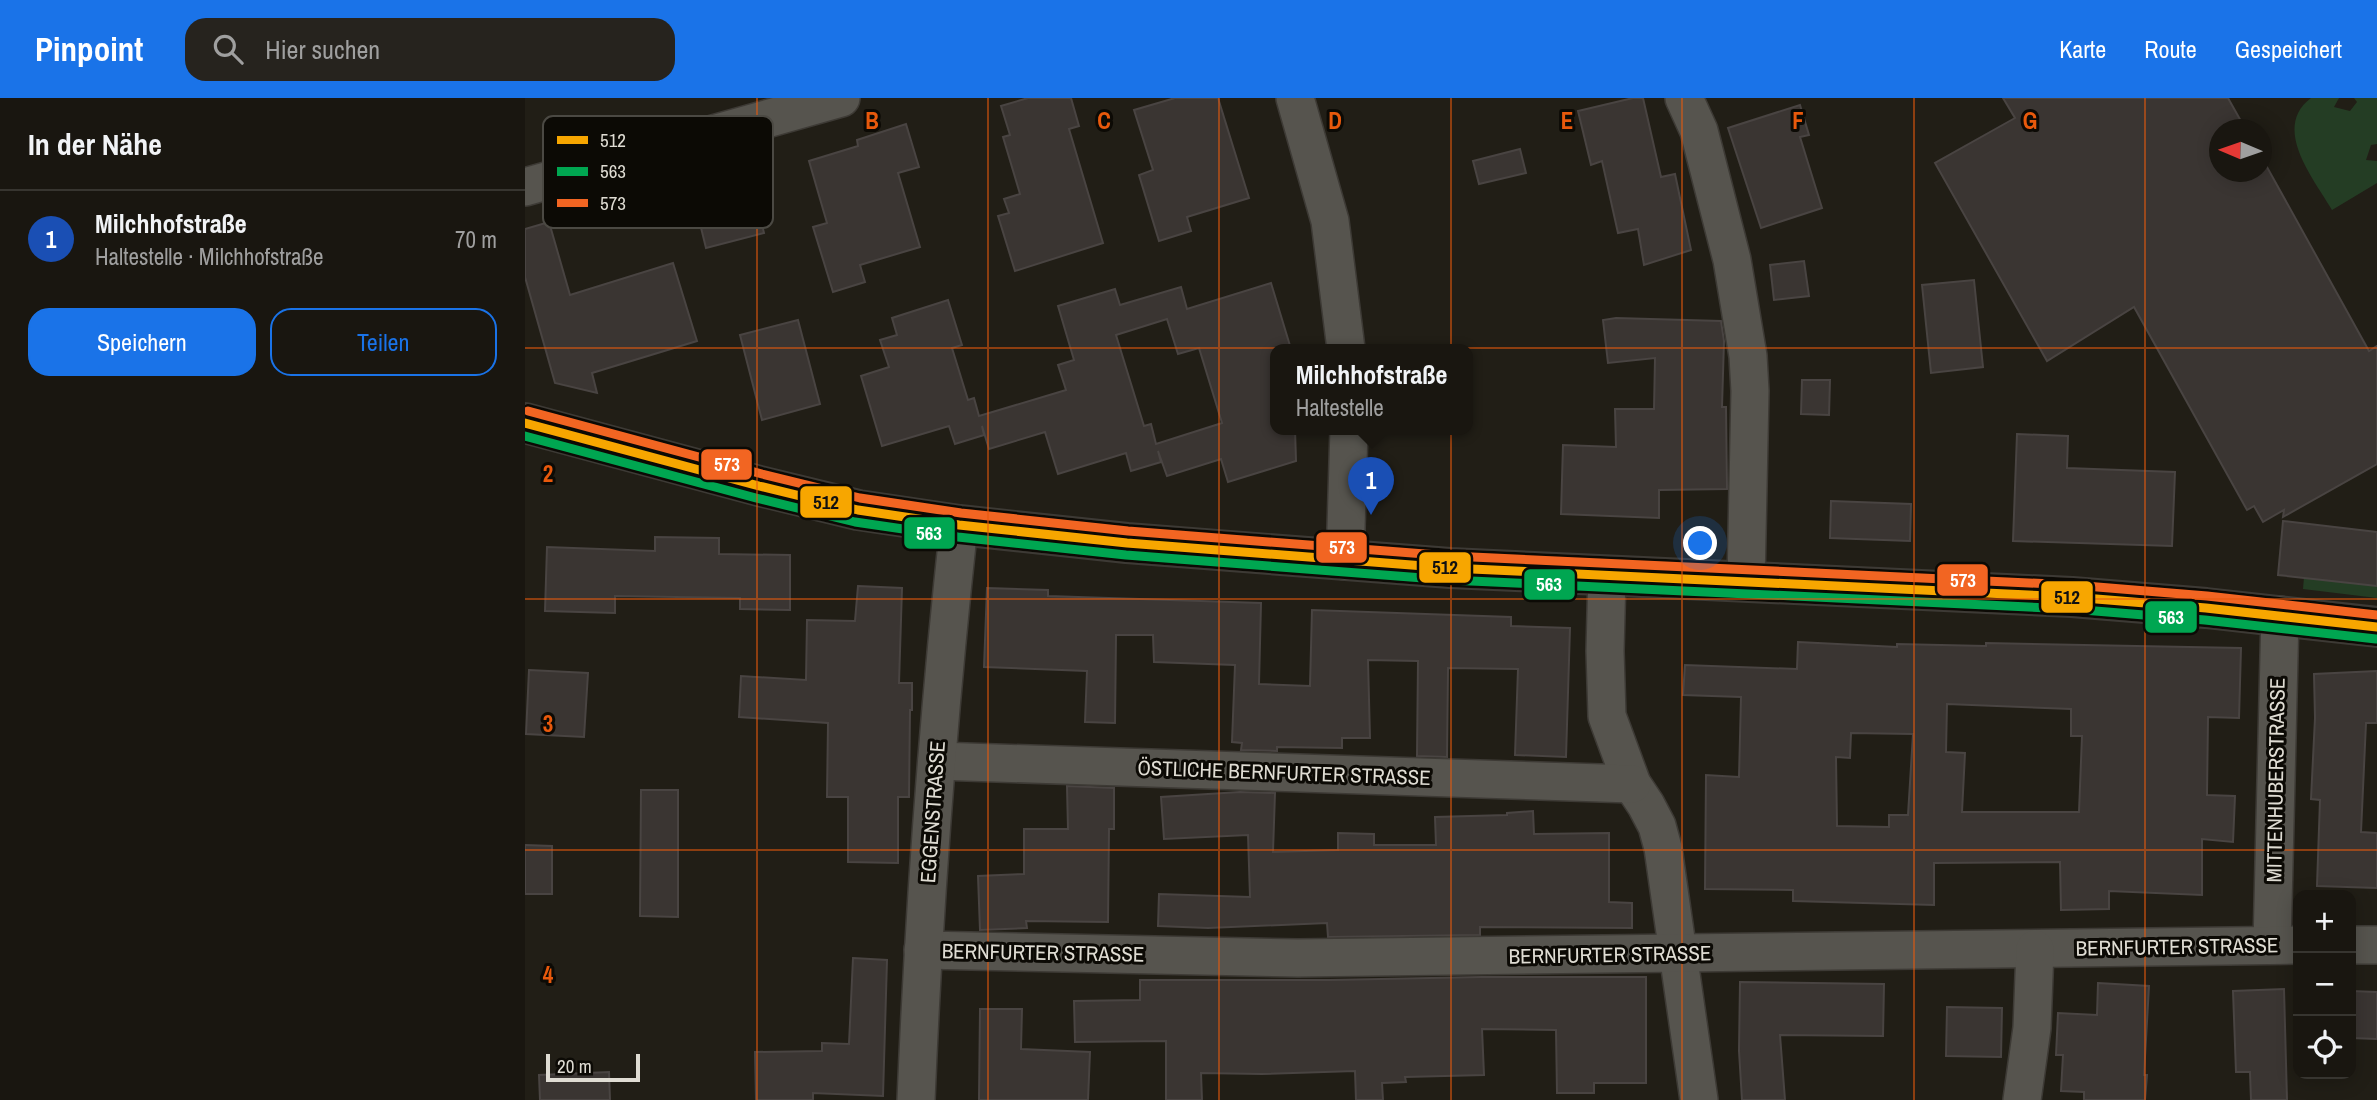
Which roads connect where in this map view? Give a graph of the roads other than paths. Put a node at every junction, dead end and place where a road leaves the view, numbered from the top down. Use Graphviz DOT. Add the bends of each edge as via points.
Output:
graph roads {
  1 [pos="841,98"];
  2 [pos="1295,98"];
  3 [pos="1684,98"];
  4 [pos="773,117"];
  5 [pos="543,182"];
  6 [pos="525,187"];
  7 [pos="1345,344"];
  8 [pos="525,423"];
  9 [pos="1349,435"];
  10 [pos="959,525"];
  11 [pos="1345,561"];
  12 [pos="1607,575"];
  13 [pos="1746,582"];
  14 [pos="2280,615"];
  15 [pos="2377,627"];
  16 [pos="937,761"];
  17 [pos="1632,784"];
  18 [pos="2285,945"];
  19 [pos="2356,945"];
  20 [pos="2377,945"];
  21 [pos="2035,949"];
  22 [pos="923,950"];
  23 [pos="1678,954"];
  24 [pos="916,1100"];
  25 [pos="1699,1100"];
  26 [pos="2022,1100"];
  1 -- 4 [label="street"];
  2 -- 7 [label="street" via="1330,221"];
  3 -- 13 [label="street" via="1699,131 1733,260 1748,356"];
  5 -- 6 [label="street"];
  8 -- 10 [label="main road" via="858,510"];
  9 -- 11 [label="street"];
  10 -- 11 [label="main road"];
  10 -- 16 [label="street, EGGENSTRASSE"];
  11 -- 12 [label="main road"];
  12 -- 13 [label="main road"];
  12 -- 17 [label="street" via="1607,716"];
  13 -- 14 [label="main road" via="2072,597"];
  14 -- 15 [label="main road"];
  14 -- 18 [label="street, MITTENHUBERSTRASSE"];
  16 -- 17 [label="street, ÖSTLICHE BERNFURTER STRASSE"];
  16 -- 22 [label="street, EGGENSTRASSE"];
  17 -- 23 [label="street" via="1657,826 1663,848"];
  18 -- 21 [label="street, BERNFURTER STRASSE"];
  19 -- 20 [label="street"];
  21 -- 23 [label="street, BERNFURTER STRASSE"];
  21 -- 26 [label="street" via="2032,1028"];
  22 -- 23 [label="street, BERNFURTER STRASSE" via="1298,958"];
  22 -- 24 [label="street, EGGENSTRASSE"];
  23 -- 25 [label="street"];
}
